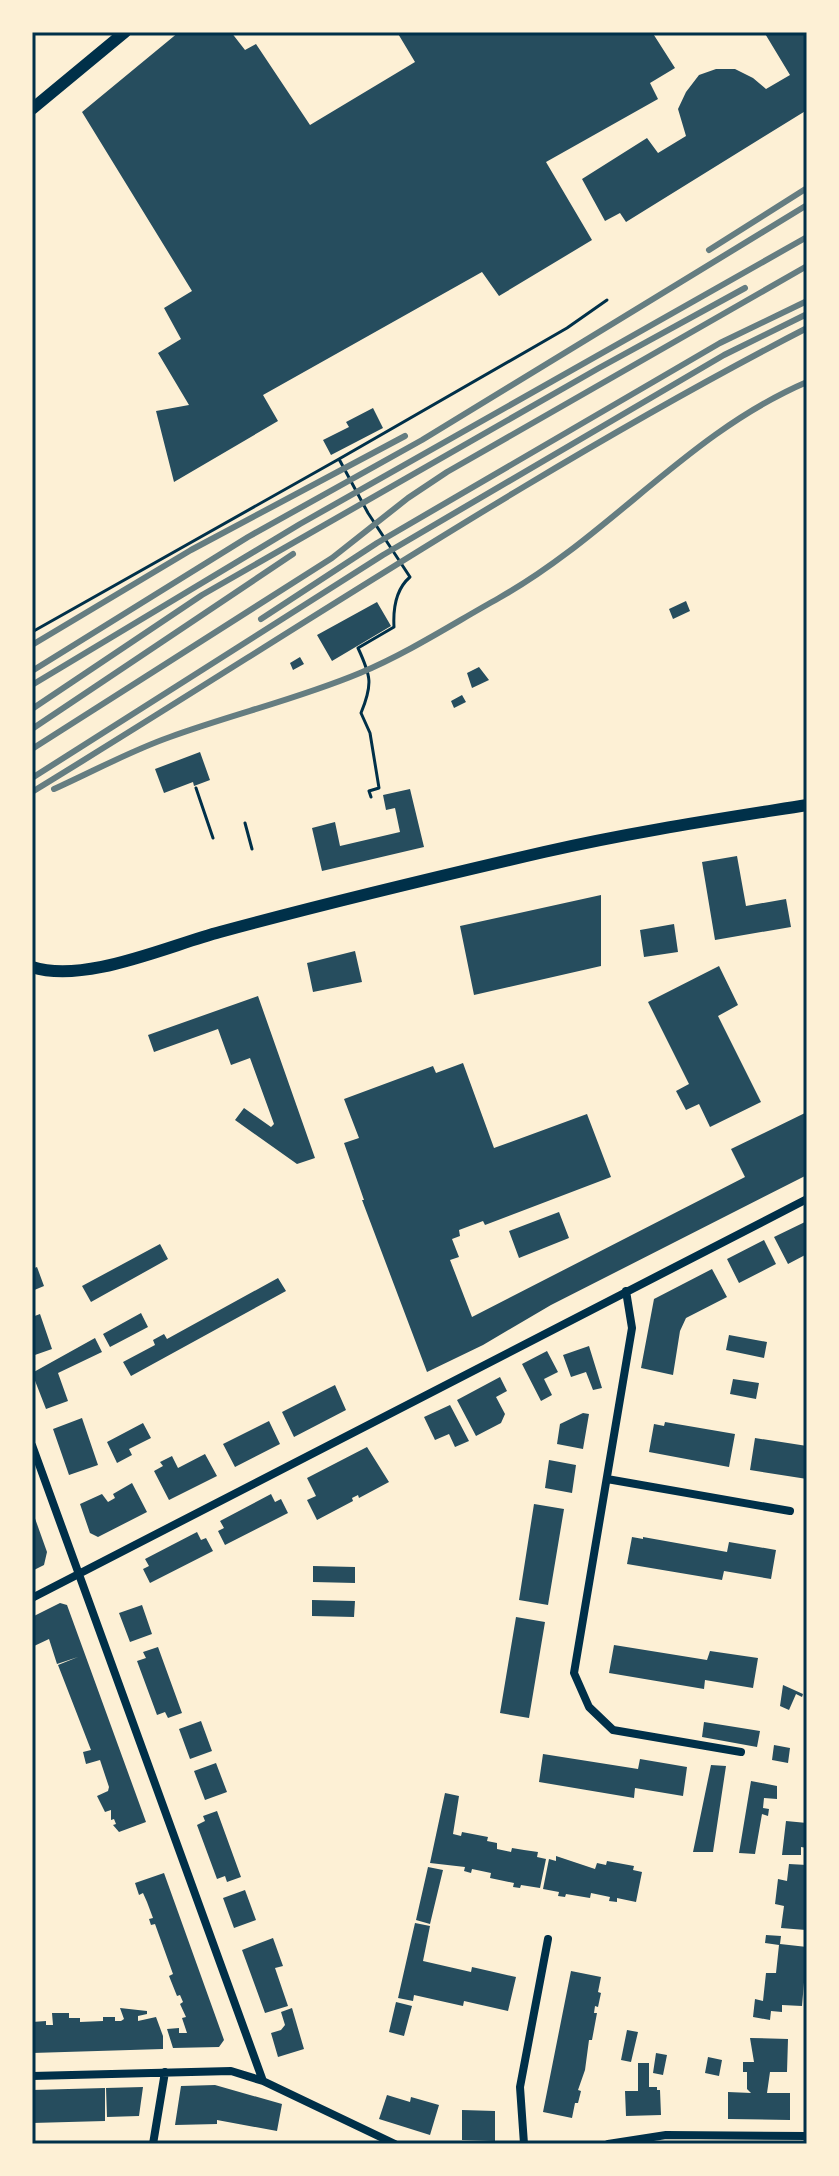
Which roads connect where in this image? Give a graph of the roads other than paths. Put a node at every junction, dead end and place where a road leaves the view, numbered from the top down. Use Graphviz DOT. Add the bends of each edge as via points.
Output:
graph roads {
  1 [pos="125,32"];
  2 [pos="32,109"];
  3 [pos="807,805"];
  4 [pos="32,967"];
  5 [pos="807,1199"];
  6 [pos="626,1291"];
  7 [pos="32,1445"];
  8 [pos="607,1479"];
  9 [pos="790,1511"];
  10 [pos="79,1574"];
  11 [pos="32,1598"];
  12 [pos="741,1752"];
  13 [pos="548,1939"];
  14 [pos="165,2072"];
  15 [pos="32,2076"];
  16 [pos="263,2081"];
  17 [pos="807,2136"];
  18 [pos="153,2144"];
  19 [pos="395,2144"];
  20 [pos="524,2144"];
  21 [pos="608,2144"];
  22 [pos="806,2144"];
  1 -- 2 [label="main road"];
  3 -- 4 [label="main road" via="619,835 220,932 99,967 55,972"];
  5 -- 6 [label="street"];
  6 -- 8 [label="street" via="632,1328"];
  6 -- 10 [label="street"];
  7 -- 10 [label="street"];
  8 -- 9 [label="street"];
  8 -- 12 [label="street" via="574,1673 589,1707 613,1730"];
  10 -- 11 [label="street"];
  10 -- 16 [label="street"];
  13 -- 20 [label="street" via="520,2087"];
  14 -- 15 [label="street"];
  14 -- 16 [label="street" via="231,2071"];
  14 -- 18 [label="street"];
  16 -- 19 [label="street"];
  17 -- 21 [label="street" via="666,2135"];
  17 -- 22 [label="street"];
}
